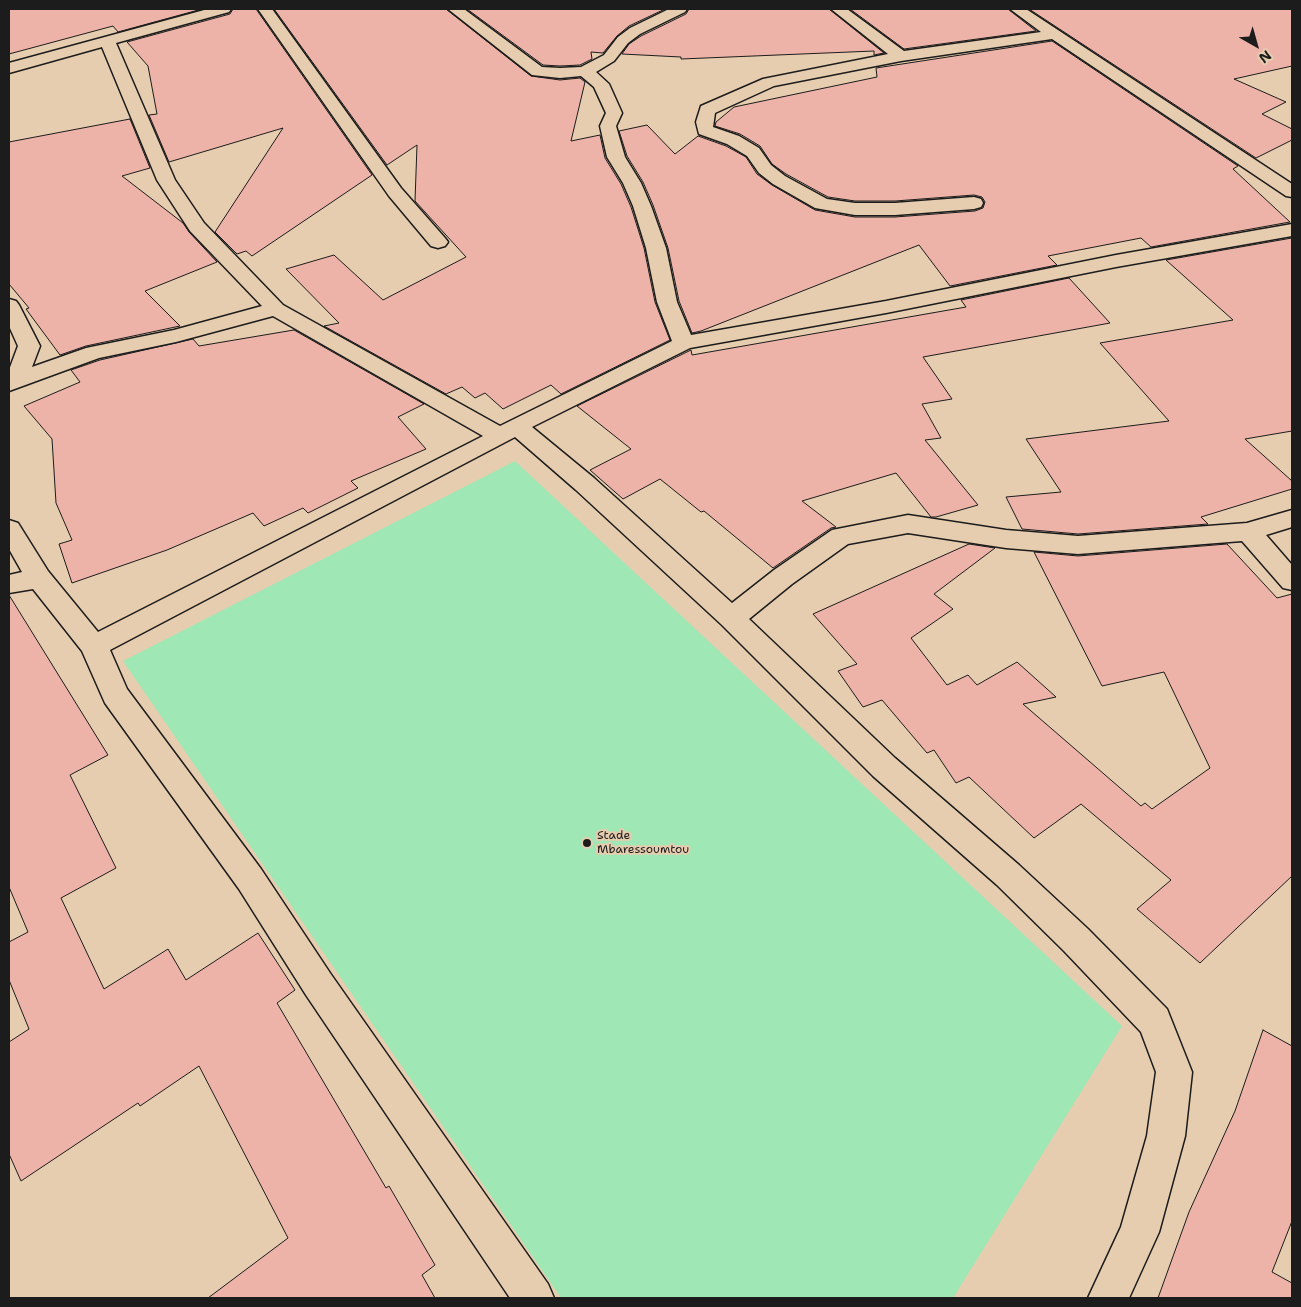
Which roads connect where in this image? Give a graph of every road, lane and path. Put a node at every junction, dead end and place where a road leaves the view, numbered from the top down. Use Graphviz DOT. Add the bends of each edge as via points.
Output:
graph roads {
  1 [pos="224,9"];
  2 [pos="265,9"];
  3 [pos="455,9"];
  4 [pos="680,9"];
  5 [pos="838,9"];
  6 [pos="1017,9"];
  7 [pos="1057,34"];
  8 [pos="108,42"];
  9 [pos="900,56"];
  10 [pos="9,68"];
  11 [pos="585,71"];
  12 [pos="1292,192"];
  13 [pos="974,203"];
  14 [pos="1292,230"];
  15 [pos="438,242"];
  16 [pos="9,305"];
  17 [pos="276,309"];
  18 [pos="684,343"];
  19 [pos="12,383"];
  20 [pos="509,431"];
  21 [pos="1292,518"];
  22 [pos="9,529"];
  23 [pos="1248,532"];
  24 [pos="40,578"];
  25 [pos="1292,581"];
  26 [pos="9,584"];
  27 [pos="731,618"];
  28 [pos="94,646"];
  29 [pos="534,1298"];
  30 [pos="1108,1298"];
  1 -- 8 [label="street"];
  2 -- 15 [label="street" via="395,192"];
  3 -- 11 [label="street" via="538,72"];
  4 -- 11 [label="street" via="635,30 622,40 609,58"];
  5 -- 9 [label="street"];
  6 -- 7 [label="street"];
  7 -- 9 [label="street"];
  7 -- 12 [label="street"];
  8 -- 10 [label="street"];
  8 -- 17 [label="street" via="166,180 197,227"];
  9 -- 13 [label="street" via="769,82 707,110 705,130 733,140 752,152 765,169 822,204 855,209 895,209"];
  11 -- 18 [label="street" via="601,84 614,113 608,126 616,157 642,206 656,248 667,302"];
  14 -- 18 [label="street"];
  16 -- 19 [label="street" via="29,346"];
  17 -- 19 [label="street" via="176,336 94,353"];
  17 -- 20 [label="street"];
  18 -- 20 [label="street"];
  20 -- 27 [label="street" via="592,491"];
  20 -- 28 [label="street"];
  21 -- 23 [label="street"];
  22 -- 24 [label="street"];
  23 -- 25 [label="street"];
  23 -- 27 [label="street" via="1078,545 1006,539 908,524 841,536"];
  24 -- 26 [label="street"];
  24 -- 28 [label="street"];
  27 -- 30 [label="street" via="884,767 1015,882 1155,1020 1174,1072 1166,1136 1139,1232"];
  28 -- 29 [label="street" via="115,695 250,879 318,984"];
}
